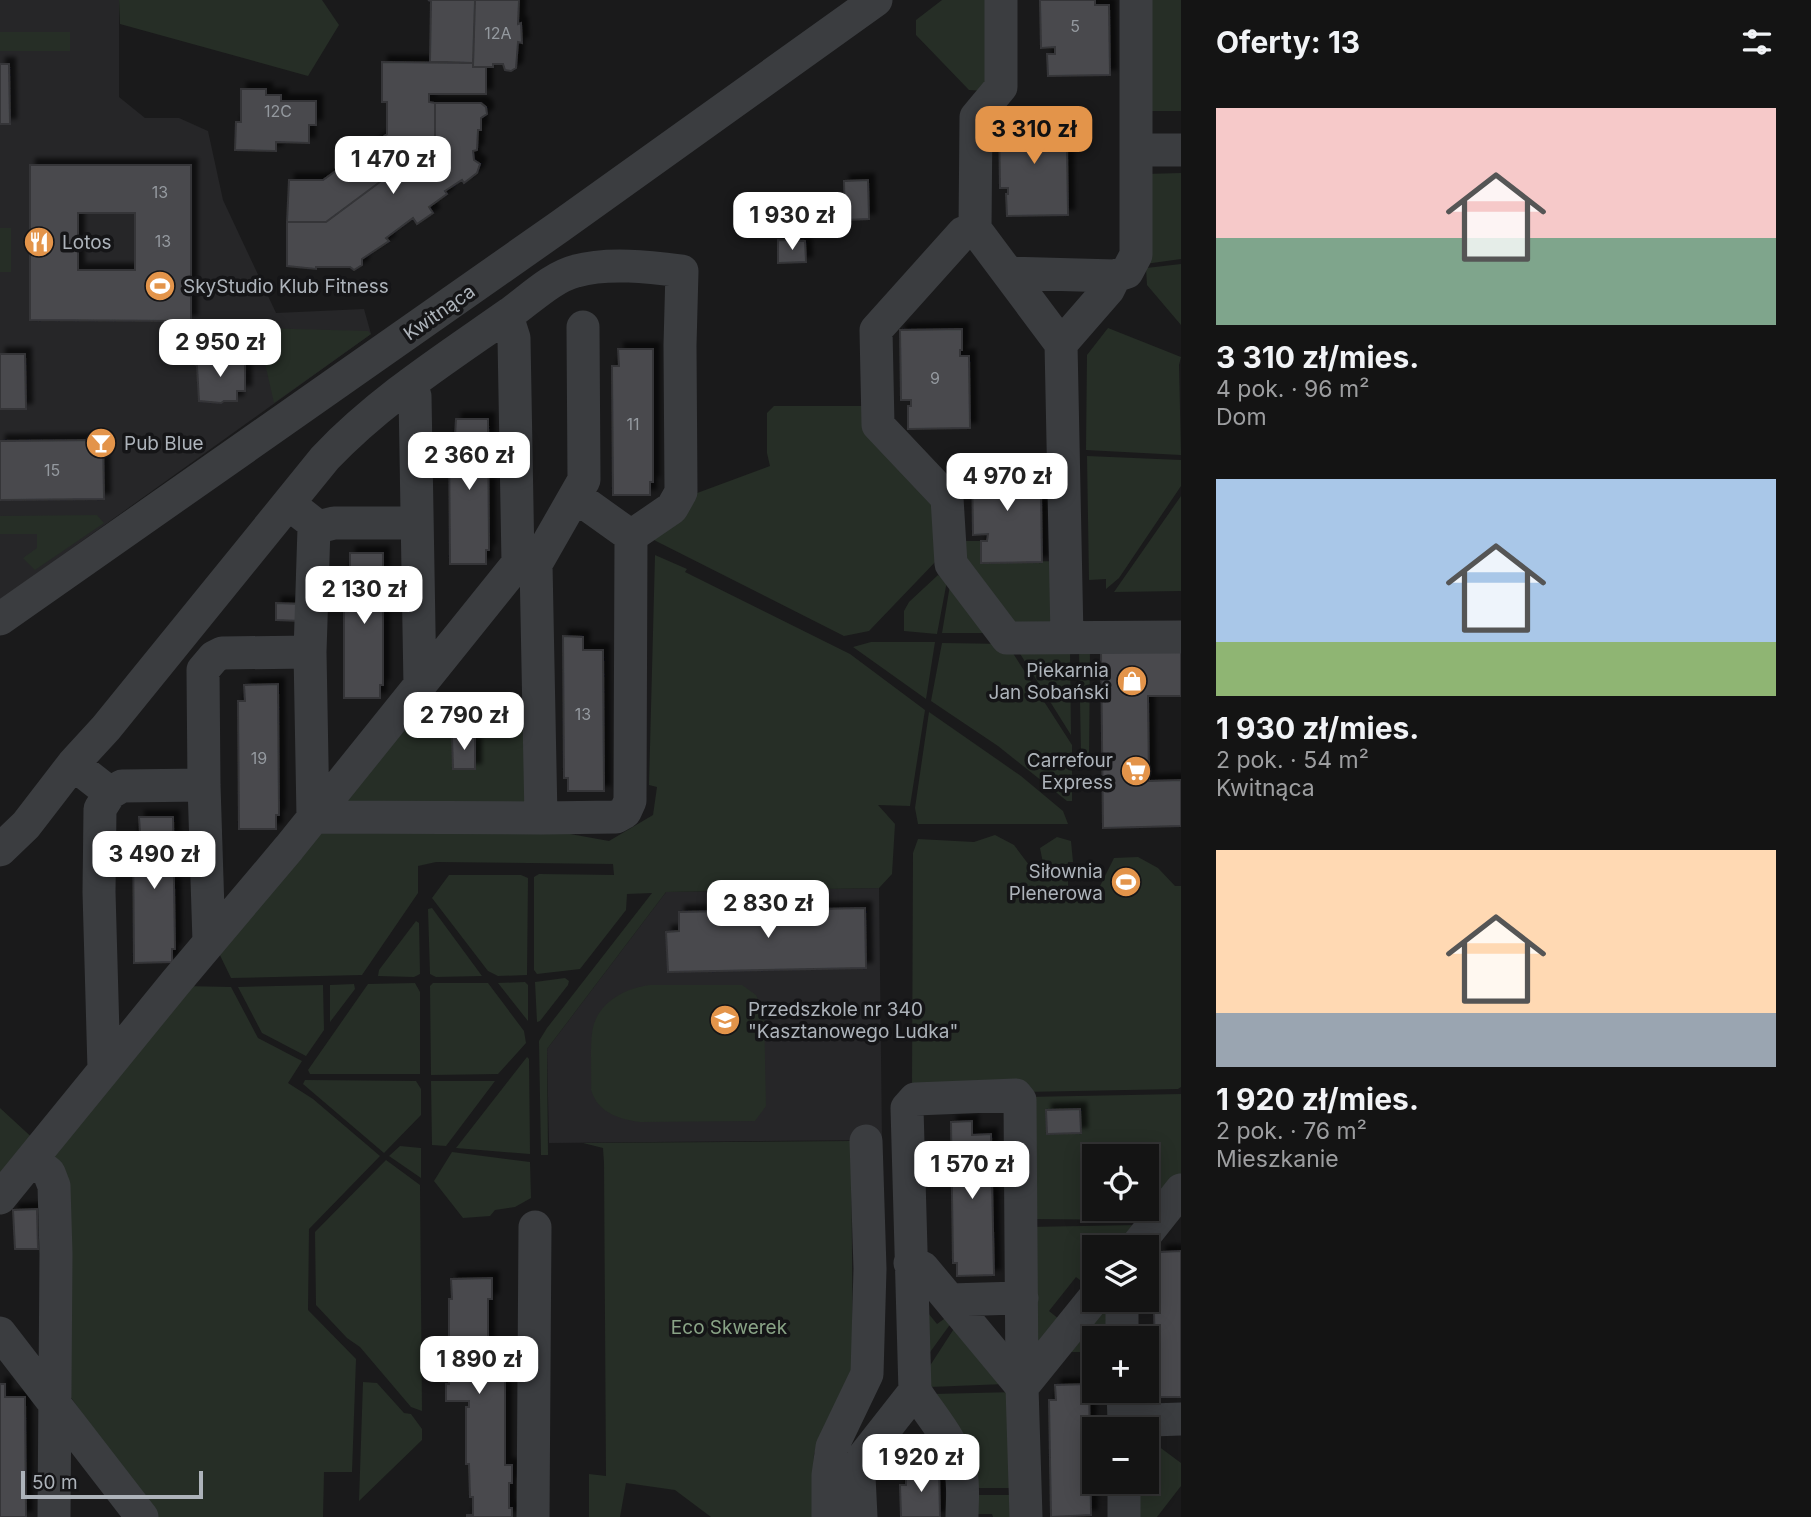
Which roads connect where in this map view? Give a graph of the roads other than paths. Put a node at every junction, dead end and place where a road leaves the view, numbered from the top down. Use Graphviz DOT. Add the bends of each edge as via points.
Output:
graph roads {
  1 [pos="876,0"];
  2 [pos="1001,0"];
  3 [pos="1136,0"];
  4 [pos="1137,150"];
  5 [pos="1181,150"];
  6 [pos="975,229"];
  7 [pos="1009,273"];
  8 [pos="1115,276"];
  9 [pos="435,314"];
  10 [pos="507,316"];
  11 [pos="583,327"];
  12 [pos="1061,344"];
  13 [pos="461,346"];
  14 [pos="410,384"];
  15 [pos="575,496"];
  16 [pos="289,504"];
  17 [pos="417,523"];
  18 [pos="314,528"];
  19 [pos="631,536"];
  20 [pos="527,564"];
  21 [pos="0,619"];
  22 [pos="1181,637"];
  23 [pos="179,638"];
  24 [pos="1067,638"];
  25 [pos="310,652"];
  26 [pos="210,661"];
  27 [pos="420,687"];
  28 [pos="73,764"];
  29 [pos="204,785"];
  30 [pos="110,793"];
  31 [pos="313,817"];
  32 [pos="541,818"];
  33 [pos="0,850"];
  34 [pos="209,942"];
  35 [pos="104,1069"];
  36 [pos="866,1141"];
  37 [pos="33,1159"];
  38 [pos="1181,1190"];
  39 [pos="0,1198"];
  40 [pos="535,1227"];
  41 [pos="1145,1235"];
  42 [pos="910,1263"];
  43 [pos="1022,1298"];
  44 [pos="950,1300"];
  45 [pos="1083,1312"];
  46 [pos="0,1333"];
  47 [pos="1022,1387"];
  48 [pos="915,1391"];
  49 [pos="55,1406"];
  50 [pos="1123,1414"];
  51 [pos="1181,1419"];
  52 [pos="1124,1494"];
  53 [pos="54,1517"];
  54 [pos="142,1517"];
  55 [pos="533,1517"];
  56 [pos="828,1517"];
  57 [pos="861,1517"];
  58 [pos="962,1517"];
  59 [pos="1026,1517"];
  60 [pos="1124,1517"];
  1 -- 9 [label="street, Kwitnąca"];
  2 -- 6 [label="street" via="1001,87 976,117"];
  3 -- 4 [label="street"];
  4 -- 5 [label="street"];
  4 -- 8 [label="street" via="1136,255 1127,272"];
  6 -- 7 [label="street"];
  6 -- 24 [label="street" via="962,233 876,330 878,425 947,498 951,564 1007,638"];
  7 -- 8 [label="street"];
  7 -- 12 [label="street"];
  8 -- 12 [label="street"];
  9 -- 13 [label="street"];
  9 -- 21 [label="street, Kwitnąca"];
  10 -- 13 [label="street"];
  10 -- 19 [label="street" via="576,271 646,267 682,271 681,492 672,508"];
  10 -- 20 [label="street" via="514,338"];
  11 -- 15 [label="street" via="584,480"];
  12 -- 24 [label="street"];
  13 -- 14 [label="street"];
  14 -- 16 [label="street" via="353,429"];
  14 -- 17 [label="street" via="415,396"];
  15 -- 19 [label="street"];
  15 -- 20 [label="street"];
  16 -- 18 [label="street"];
  16 -- 23 [label="street"];
  17 -- 18 [label="street" via="334,523"];
  17 -- 27 [label="street"];
  18 -- 25 [label="street"];
  19 -- 32 [label="street" via="630,802 616,817"];
  20 -- 27 [label="street"];
  20 -- 32 [label="street"];
  22 -- 24 [label="street"];
  23 -- 26 [label="street"];
  23 -- 28 [label="street"];
  25 -- 26 [label="street" via="222,653"];
  25 -- 31 [label="street"];
  26 -- 29 [label="street" via="202,679"];
  27 -- 31 [label="street"];
  28 -- 30 [label="street"];
  28 -- 33 [label="street" via="26,825"];
  29 -- 30 [label="street" via="122,786"];
  29 -- 34 [label="street"];
  30 -- 35 [label="street" via="100,809"];
  31 -- 32 [label="street"];
  31 -- 34 [label="street"];
  34 -- 35 [label="street"];
  35 -- 37 [label="street"];
  36 -- 56 [label="street" via="867,1374 832,1447"];
  37 -- 39 [label="street"];
  37 -- 49 [label="street" via="49,1173 54,1186"];
  38 -- 41 [label="street"];
  40 -- 55 [label="street"];
  42 -- 43 [label="street" via="907,1108 915,1099 1016,1095 1022,1109"];
  42 -- 44 [label="street" via="923,1268"];
  42 -- 48 [label="street"];
  43 -- 44 [label="street"];
  43 -- 47 [label="street"];
  44 -- 47 [label="street"];
  45 -- 47 [label="street"];
  46 -- 49 [label="street"];
  47 -- 59 [label="street"];
  48 -- 57 [label="street" via="864,1456 859,1476"];
  48 -- 58 [label="street" via="959,1463"];
  49 -- 53 [label="street"];
  49 -- 54 [label="street"];
  50 -- 51 [label="street"];
  52 -- 60 [label="street"];
}
